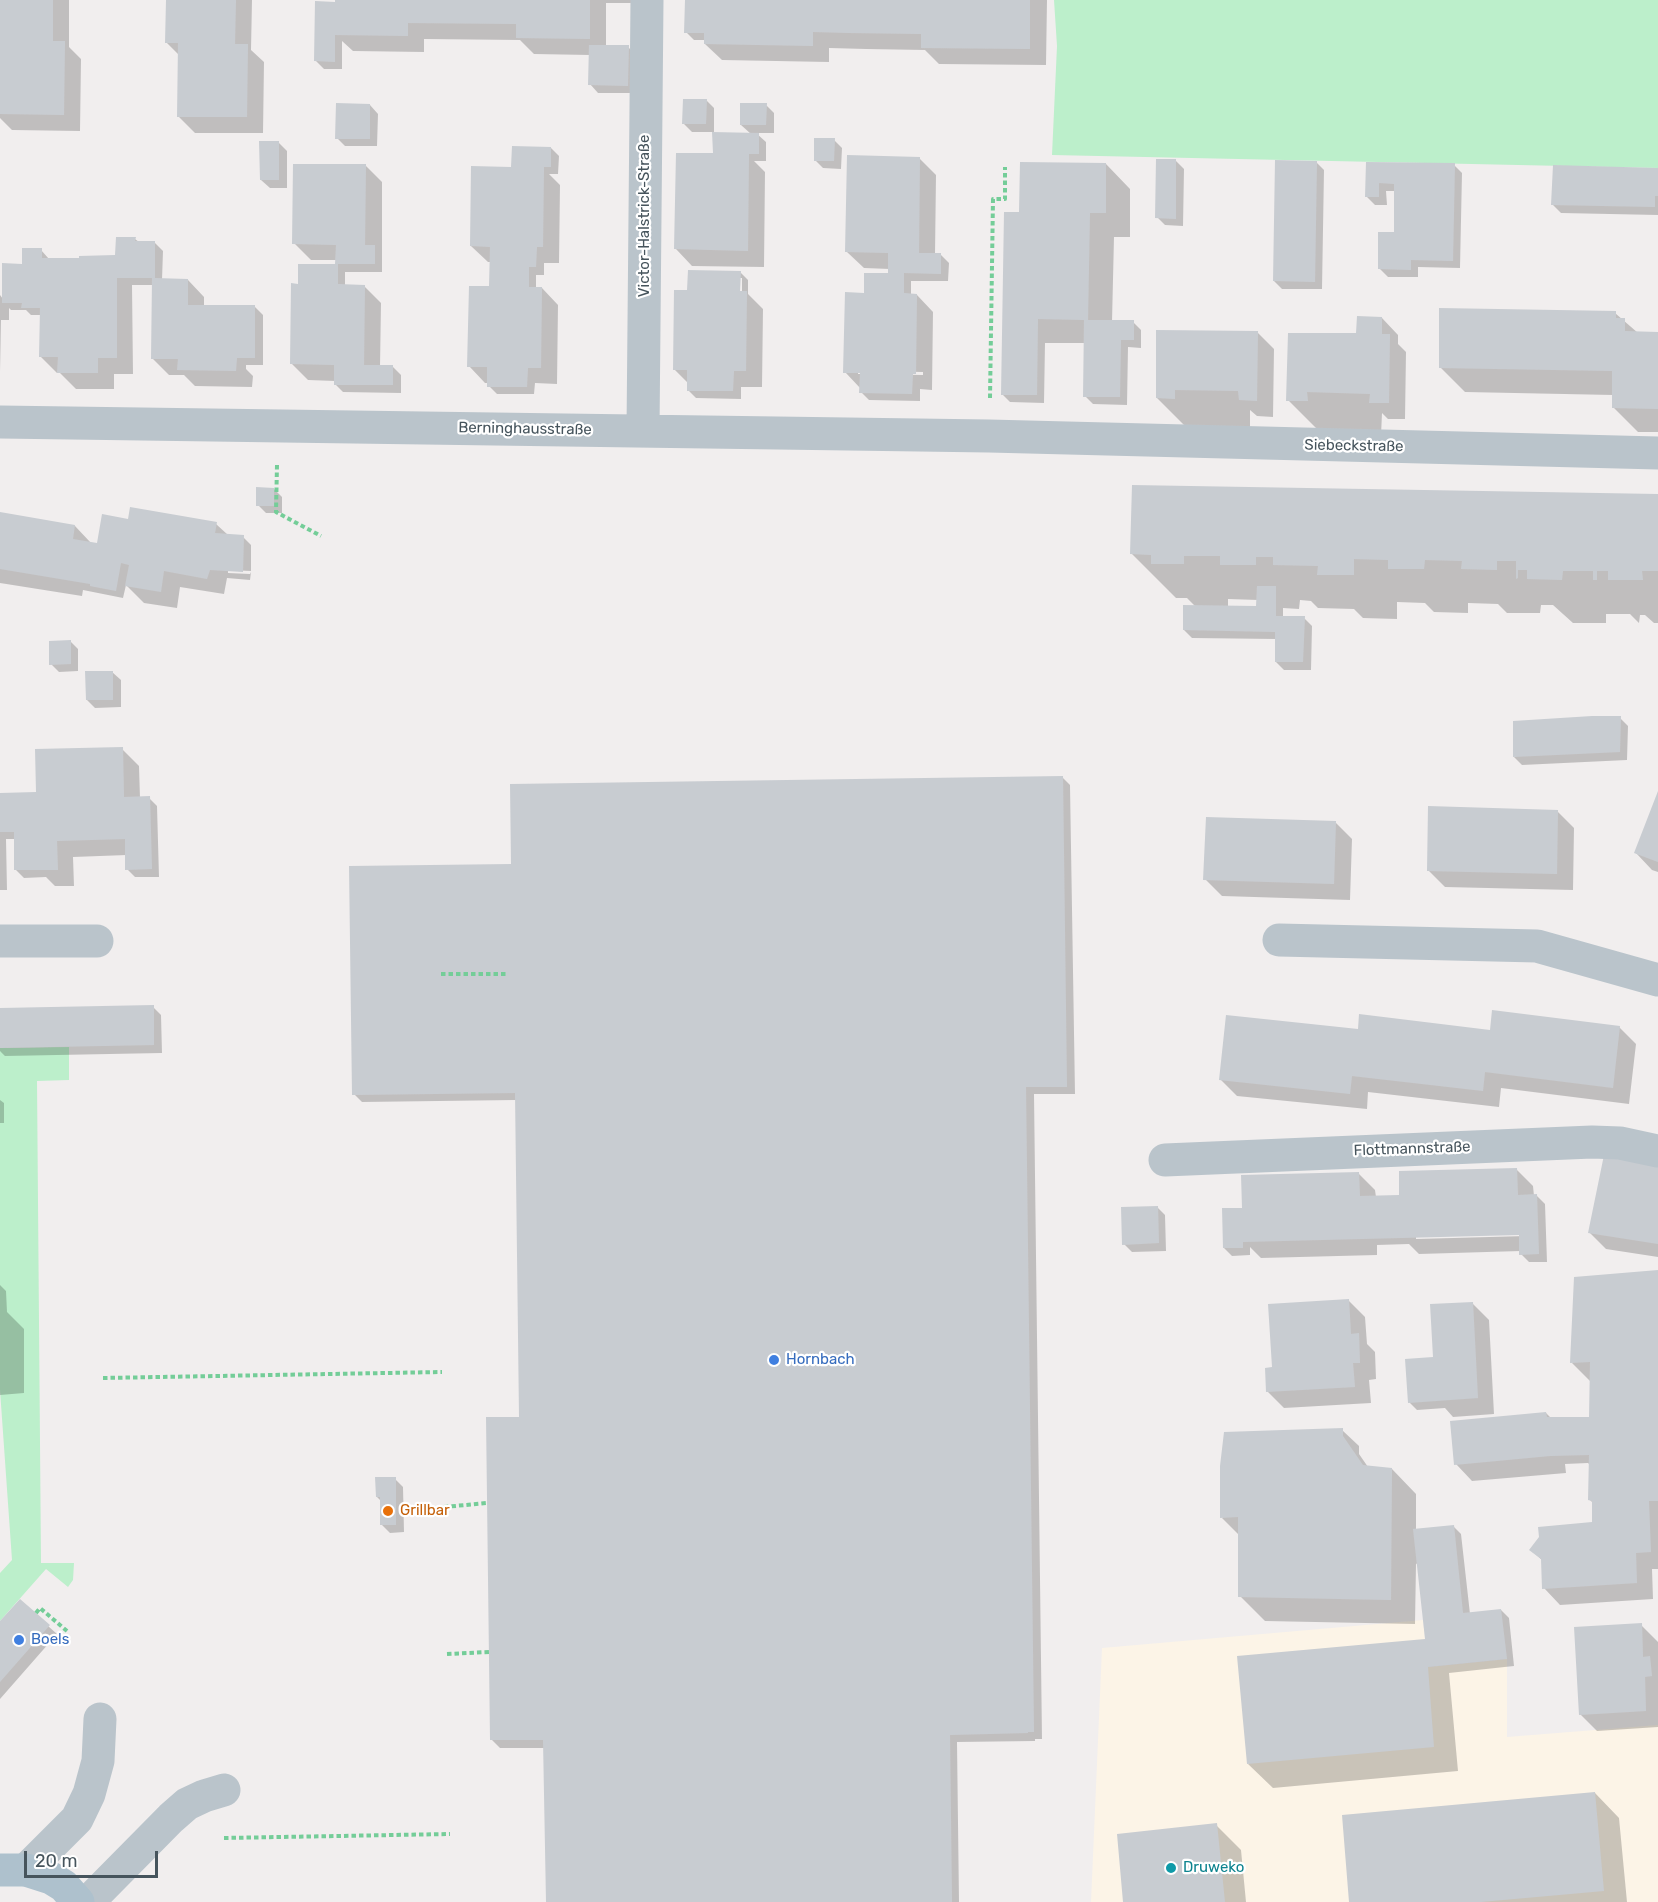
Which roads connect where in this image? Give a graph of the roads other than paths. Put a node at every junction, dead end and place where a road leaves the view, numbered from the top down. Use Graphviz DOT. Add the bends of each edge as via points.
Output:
graph roads {
  1 [pos="647,0"];
  2 [pos="0,422"];
  3 [pos="643,431"];
  4 [pos="1050,439"];
  5 [pos="1658,453"];
  6 [pos="1279,940"];
  7 [pos="0,941"];
  8 [pos="98,941"];
  9 [pos="1658,980"];
  10 [pos="1658,1151"];
  11 [pos="1165,1160"];
  12 [pos="100,1719"];
  13 [pos="224,1790"];
  14 [pos="13,1870"];
  15 [pos="78,1902"];
  16 [pos="88,1902"];
  1 -- 3 [label="street, Victor-Halstrick-Straße"];
  2 -- 3 [label="street, Berninghausstraße"];
  3 -- 4 [label="street, Berninghausstraße"];
  4 -- 5 [label="street, Siebeckstraße"];
  6 -- 9 [label="street" via="1537,946"];
  7 -- 8 [label="street"];
  10 -- 11 [label="street, Flottmannstraße" via="1592,1142"];
  12 -- 14 [label="street" via="98,1761 77,1819"];
  13 -- 16 [label="street" via="187,1804"];
  14 -- 15 [label="main road" via="51,1878"];
}
